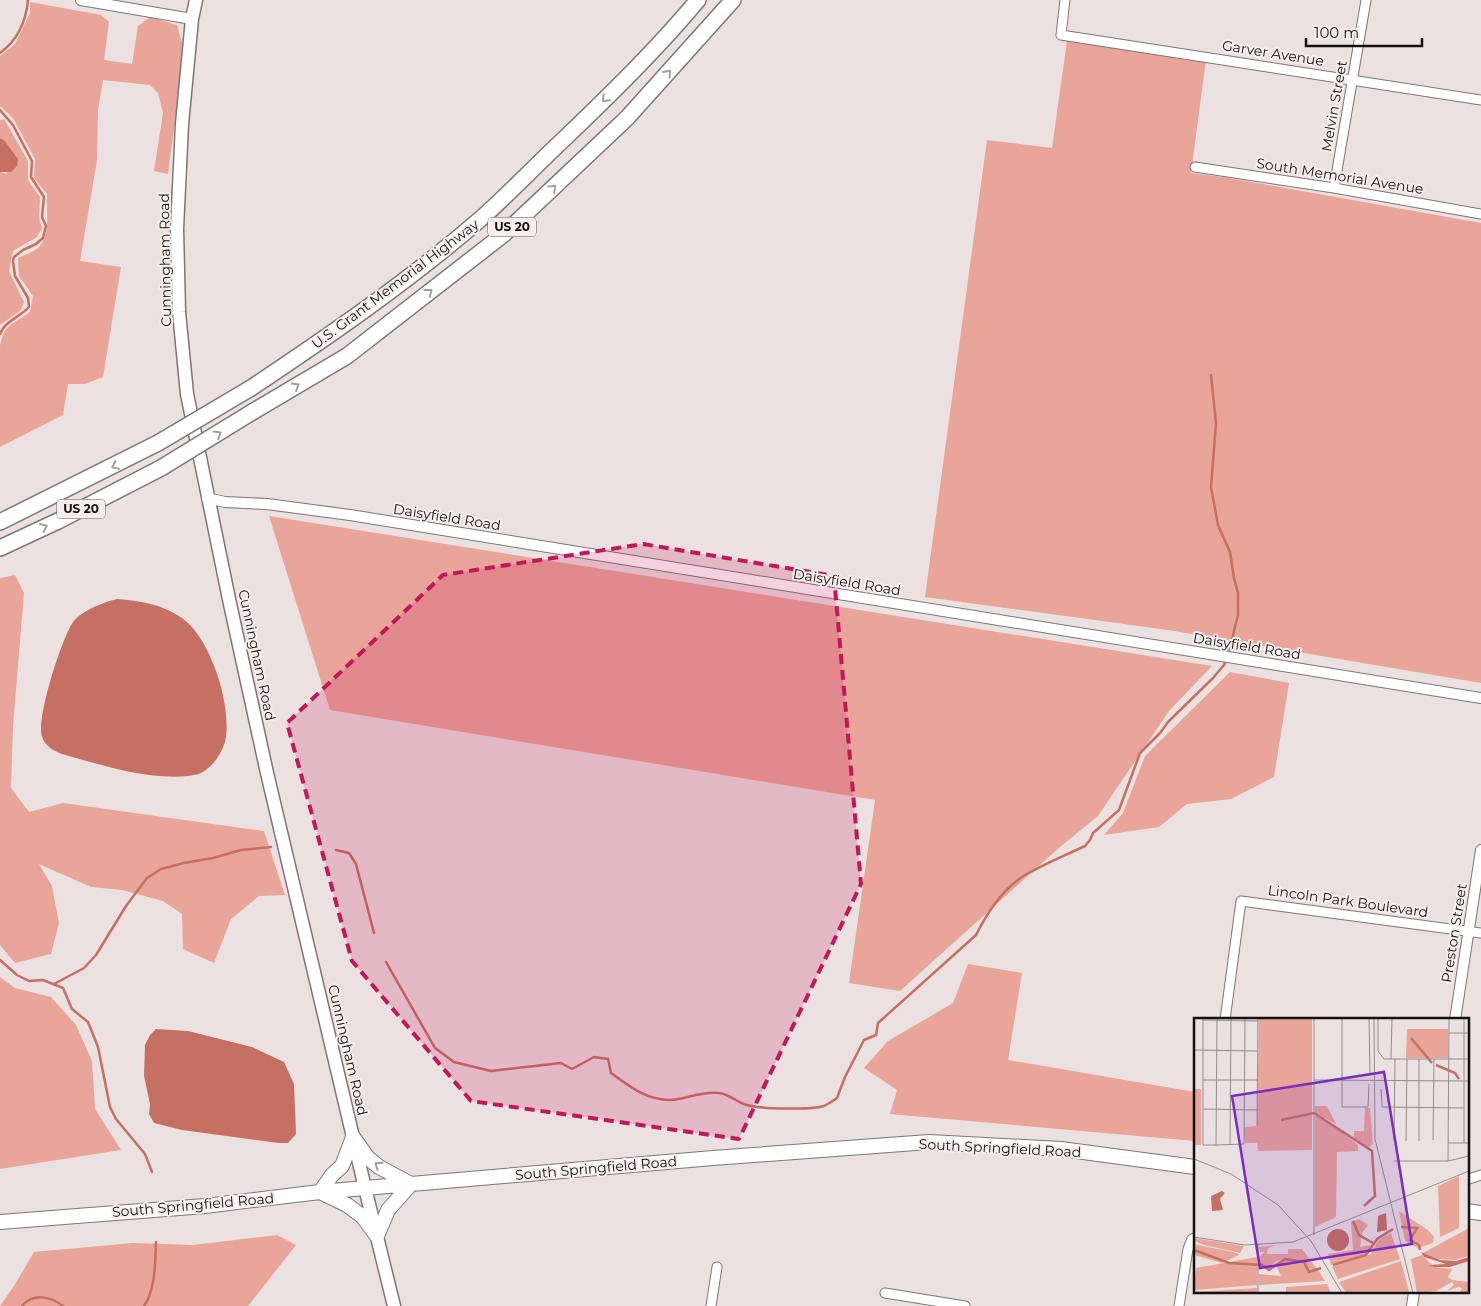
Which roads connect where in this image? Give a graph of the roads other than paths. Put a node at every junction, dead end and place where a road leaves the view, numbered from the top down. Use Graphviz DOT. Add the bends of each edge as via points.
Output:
graph roads {
  1 [pos="81,0"];
  2 [pos="196,0"];
  3 [pos="698,0"];
  4 [pos="733,0"];
  5 [pos="1065,0"];
  6 [pos="1366,0"];
  7 [pos="192,19"];
  8 [pos="1352,79"];
  9 [pos="1481,100"];
  10 [pos="1195,167"];
  11 [pos="1334,188"];
  12 [pos="1481,214"];
  13 [pos="207,498"];
  14 [pos="0,522"];
  15 [pos="0,548"];
  16 [pos="1481,698"];
  17 [pos="1481,850"];
  18 [pos="1468,931"];
  19 [pos="1481,933"];
  20 [pos="1226,1018"];
  21 [pos="1455,1018"];
  22 [pos="353,1137"];
  23 [pos="1193,1167"];
  24 [pos="1481,1175"];
  25 [pos="1469,1179"];
  26 [pos="411,1184"];
  27 [pos="365,1188"];
  28 [pos="320,1192"];
  29 [pos="1468,1211"];
  30 [pos="1481,1213"];
  31 [pos="0,1222"];
  32 [pos="377,1236"];
  33 [pos="1194,1238"];
  34 [pos="717,1267"];
  35 [pos="885,1292"];
  36 [pos="394,1306"];
  37 [pos="711,1306"];
  38 [pos="965,1306"];
  39 [pos="1179,1306"];
  1 -- 7 [label="street"];
  2 -- 7 [label="main road, Cunningham Road"];
  3 -- 14 [label="highway, U.S. Grant Memorial Highway / US 20, one-way, bridge" via="594,110 477,222 382,297 251,388 158,443"];
  15 -- 4 [label="highway, U.S. Grant Memorial Highway / US 20, one-way, bridge" via="161,468 347,356 504,234 627,118"];
  5 -- 8 [label="street, Garver Avenue" via="1061,35"];
  6 -- 8 [label="street, Melvin Street"];
  7 -- 13 [label="main road, Cunningham Road" via="177,229 179,312 187,394"];
  8 -- 9 [label="street, Garver Avenue"];
  8 -- 11 [label="street, Melvin Street"];
  10 -- 11 [label="street, South Memorial Avenue"];
  11 -- 12 [label="street, South Memorial Avenue"];
  13 -- 16 [label="street, Daisyfield Road" via="360,517"];
  13 -- 22 [label="main road, Cunningham Road" via="269,781"];
  17 -- 18 [label="street, Preston Street"];
  18 -- 19 [label="street, Lincoln Park Boulevard"];
  18 -- 20 [label="street, Lincoln Park Boulevard" via="1242,900"];
  18 -- 21 [label="street, Preston Street"];
  26 -- 22 [label="main road, one-way" via="379,1167"];
  22 -- 27 [label="main road, Cunningham Road"];
  22 -- 28 [label="main road" via="342,1166"];
  23 -- 26 [label="main road, South Springfield Road" via="1061,1149 929,1142"];
  24 -- 25 [label="street"];
  26 -- 27 [label="main road, South Springfield Road"];
  26 -- 32 [label="main road" via="388,1210"];
  27 -- 28 [label="main road, South Springfield Road"];
  27 -- 32 [label="main road, Cunningham Road"];
  28 -- 31 [label="main road, South Springfield Road" via="205,1206"];
  28 -- 32 [label="main road" via="362,1216"];
  29 -- 30 [label="main road"];
  32 -- 36 [label="main road, Cunningham Road"];
  33 -- 39 [label="street" via="1188,1249"];
  34 -- 37 [label="street"];
  35 -- 38 [label="street"];
}
